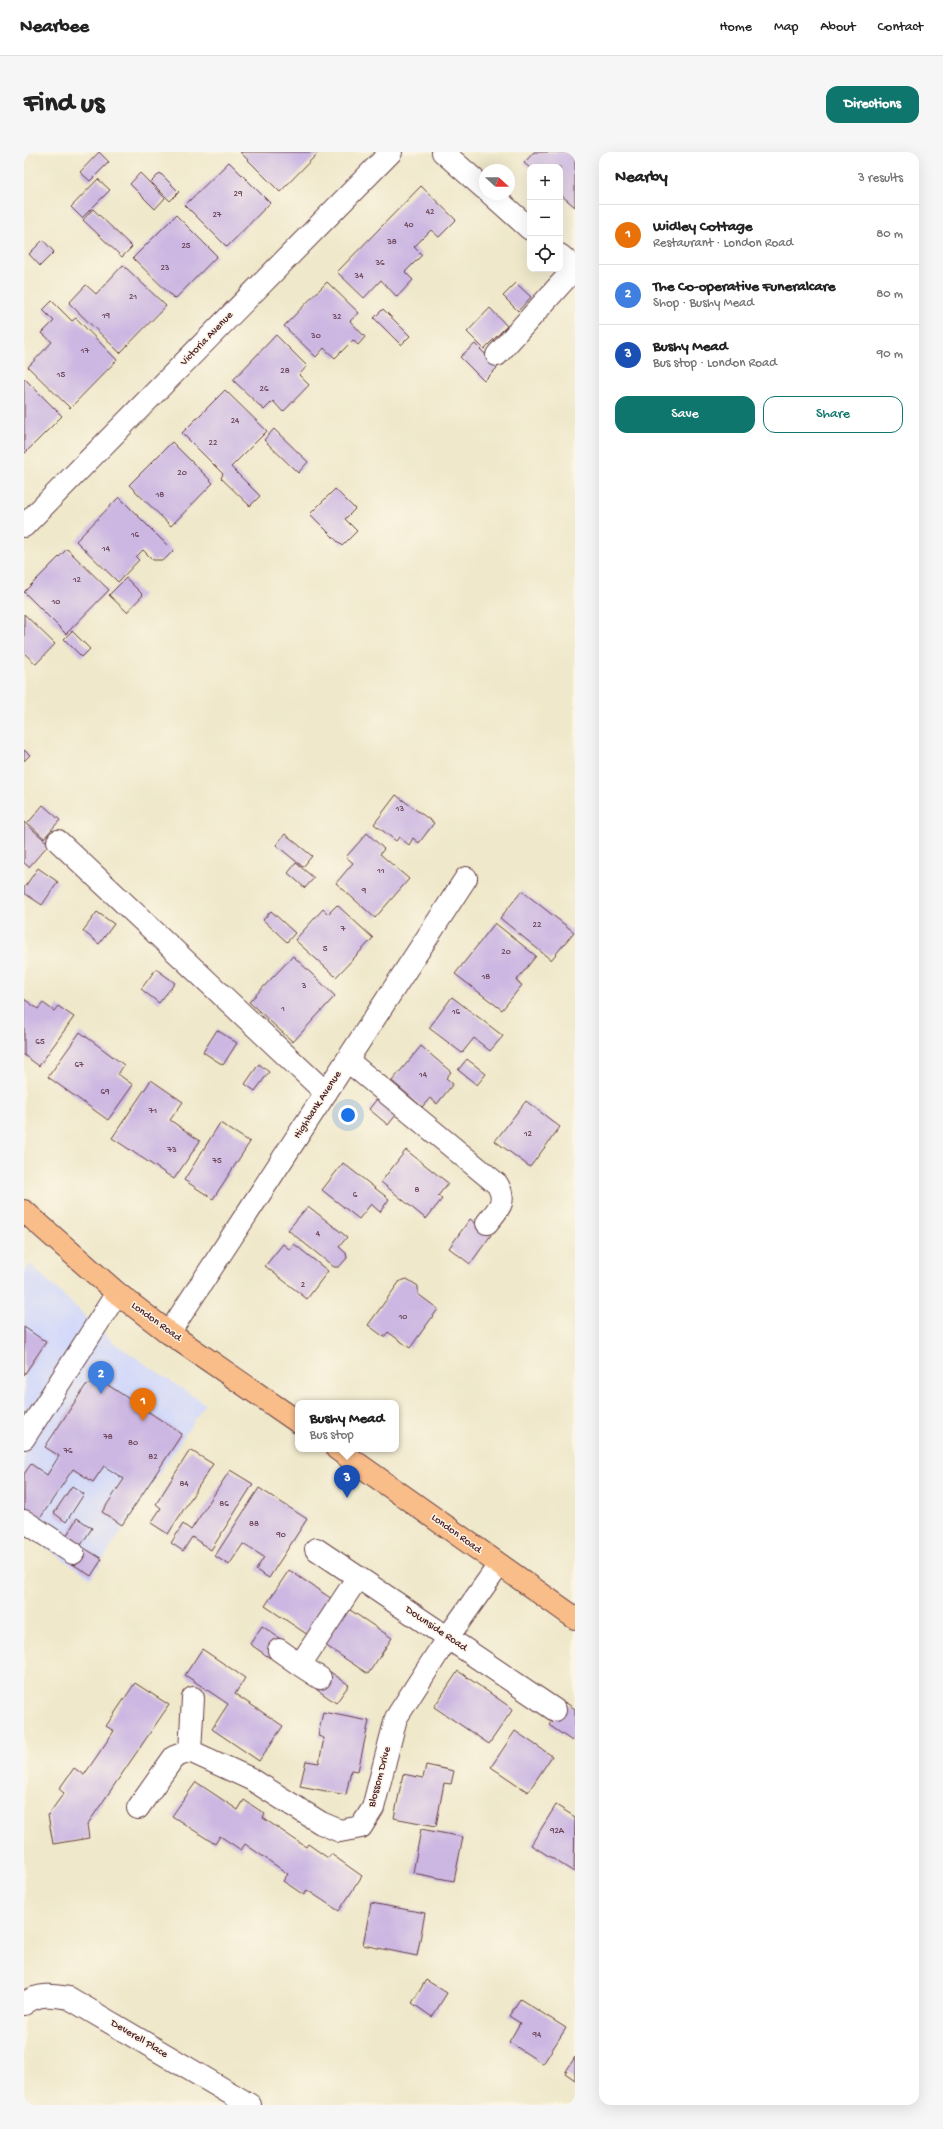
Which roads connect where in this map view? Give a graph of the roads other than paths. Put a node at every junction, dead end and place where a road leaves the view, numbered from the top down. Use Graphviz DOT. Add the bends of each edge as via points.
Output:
graph roads {
  1 [pos="391,152"];
  2 [pos="443,152"];
  3 [pos="479,184"];
  4 [pos="498,200"];
  5 [pos="527,226"];
  6 [pos="563,258"];
  7 [pos="575,268"];
  8 [pos="497,355"];
  9 [pos="24,526"];
  10 [pos="58,841"];
  11 [pos="466,878"];
  12 [pos="348,1061"];
  13 [pos="326,1093"];
  14 [pos="24,1211"];
  15 [pos="487,1223"];
  16 [pos="117,1293"];
  17 [pos="169,1333"];
  18 [pos="295,1420"];
  19 [pos="26,1430"];
  20 [pos="341,1452"];
  21 [pos="24,1521"];
  22 [pos="316,1549"];
  23 [pos="74,1553"];
  24 [pos="499,1565"];
  25 [pos="358,1577"];
  26 [pos="575,1618"];
  27 [pos="448,1637"];
  28 [pos="279,1650"];
  29 [pos="300,1665"];
  30 [pos="320,1678"];
  31 [pos="193,1698"];
  32 [pos="555,1710"];
  33 [pos="190,1751"];
  34 [pos="138,1808"];
  35 [pos="24,2004"];
  36 [pos="250,2105"];
  1 -- 9 [label="street, Victoria Avenue"];
  2 -- 3 [label="street"];
  4 -- 5 [label="street"];
  6 -- 7 [label="street"];
  7 -- 8 [label="street"];
  10 -- 13 [label="street"];
  11 -- 12 [label="street, Highbank Avenue"];
  12 -- 13 [label="street, Highbank Avenue"];
  12 -- 15 [label="street" via="497,1184 502,1192 501,1205"];
  13 -- 17 [label="street, Highbank Avenue"];
  14 -- 16 [label="main road, London Road"];
  16 -- 17 [label="main road, London Road"];
  16 -- 19 [label="street"];
  17 -- 18 [label="main road, London Road"];
  20 -- 24 [label="main road, London Road"];
  21 -- 23 [label="street"];
  22 -- 25 [label="street, Downside Road"];
  24 -- 26 [label="main road, London Road"];
  24 -- 27 [label="street, Blossom Drive"];
  25 -- 27 [label="street, Downside Road"];
  25 -- 29 [label="street"];
  27 -- 32 [label="street, Downside Road"];
  27 -- 33 [label="street, Blossom Drive" via="396,1718 373,1808 361,1827 340,1831 321,1823 251,1779"];
  28 -- 29 [label="street"];
  29 -- 30 [label="street"];
  31 -- 33 [label="street"];
  33 -- 34 [label="street" via="174,1757"];
  35 -- 36 [label="street, Deverell Place" via="28,2000 48,1994 69,1998"];
}
